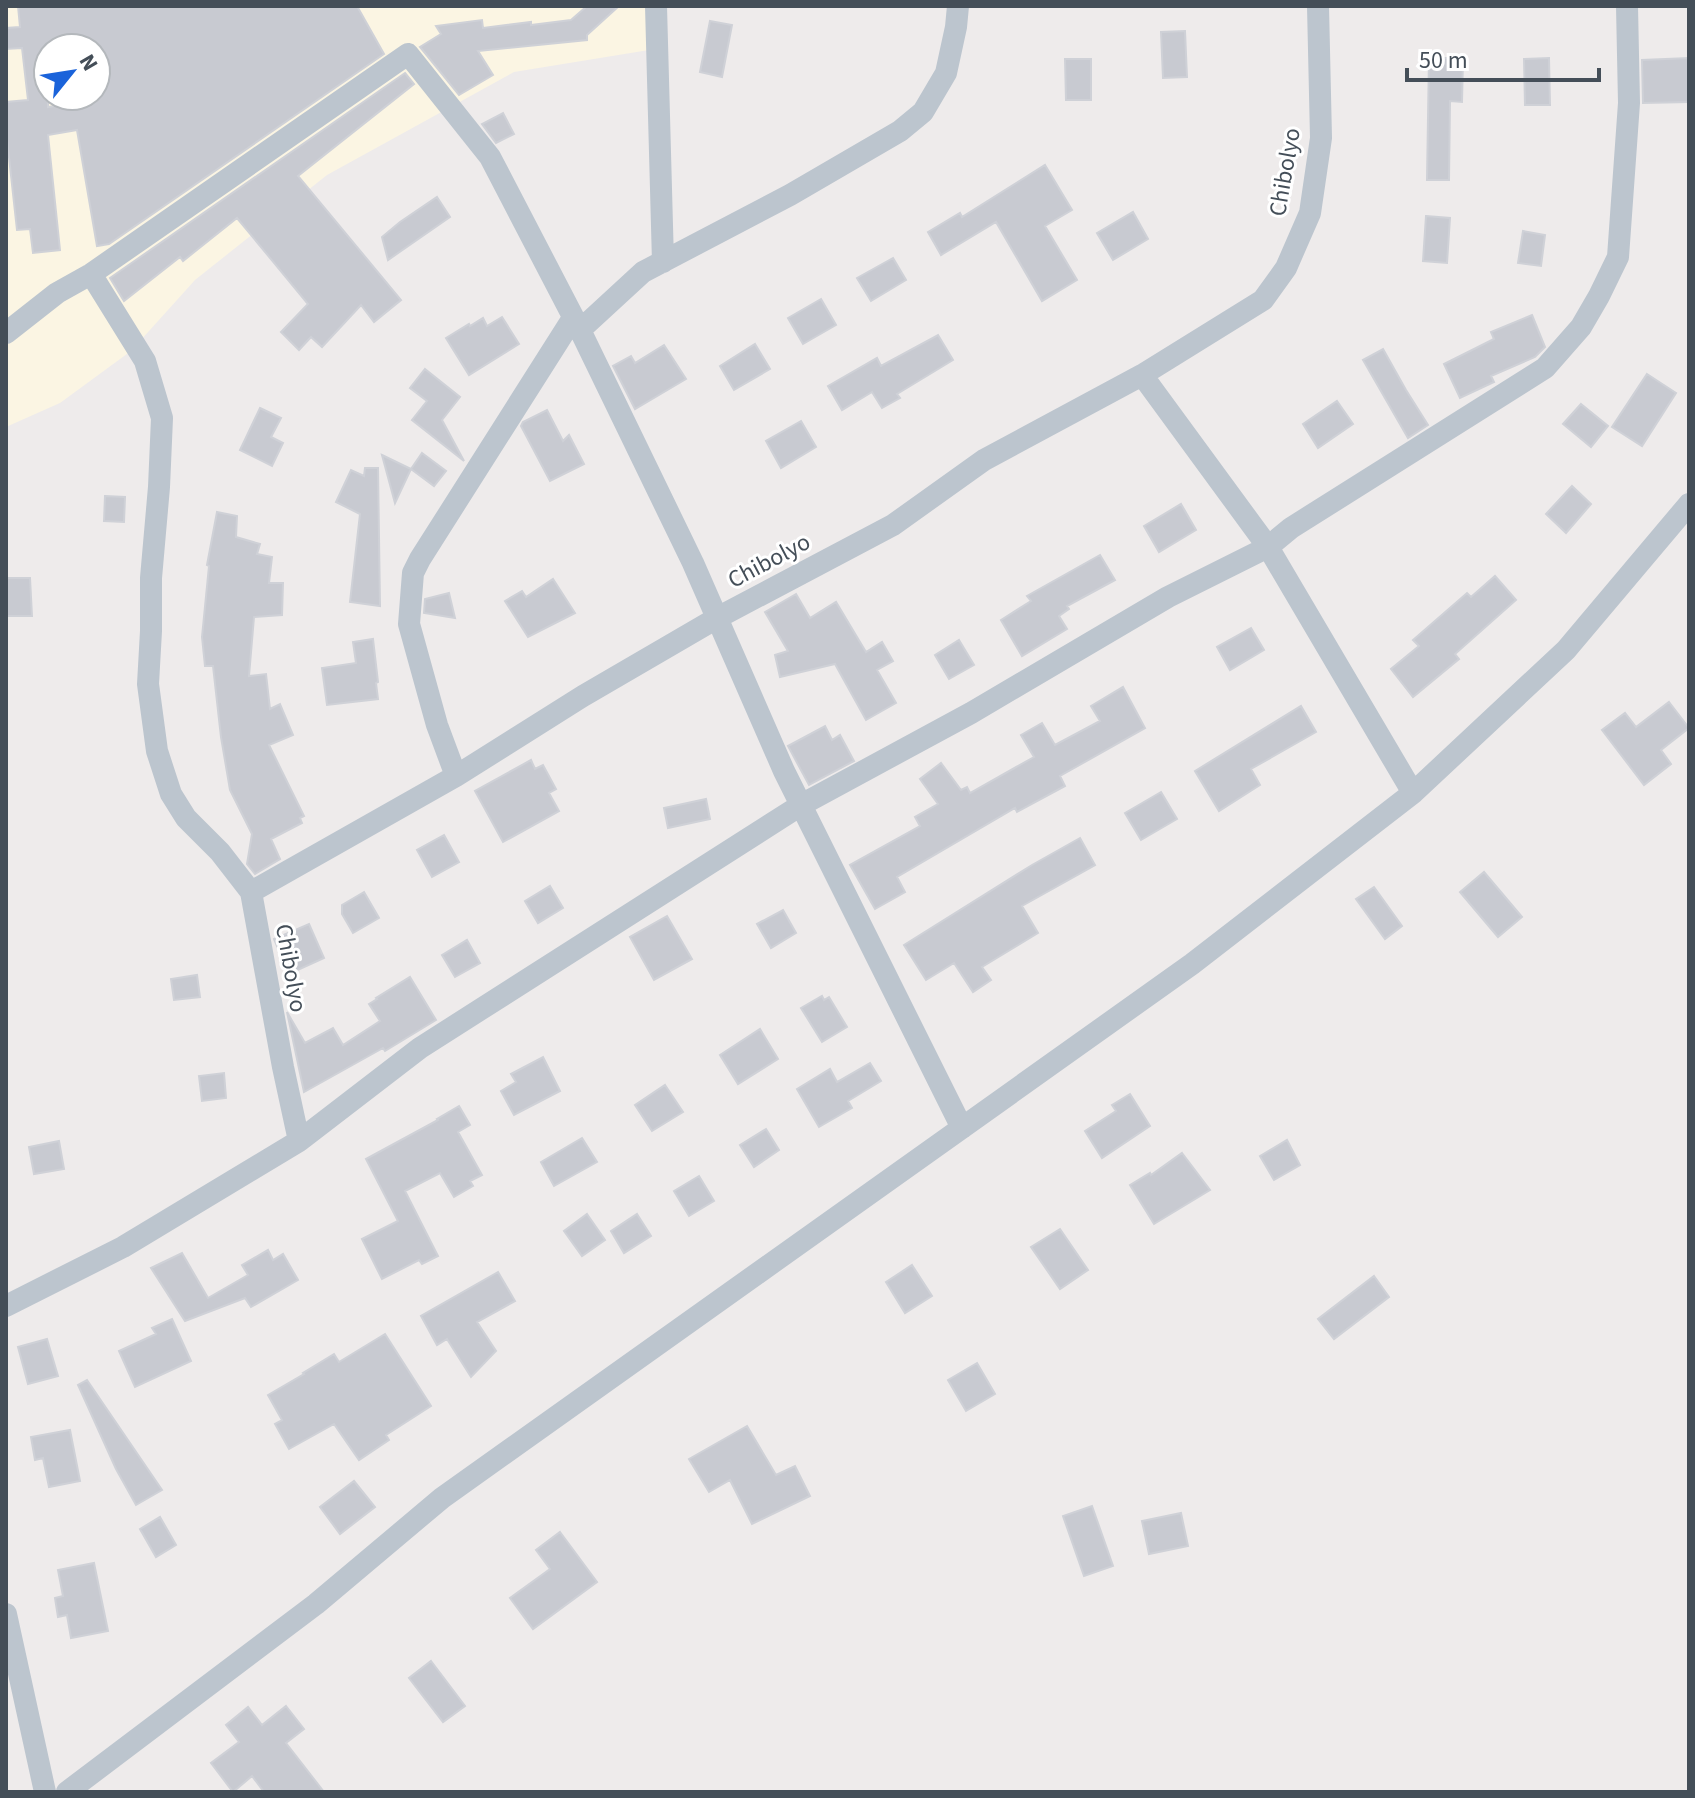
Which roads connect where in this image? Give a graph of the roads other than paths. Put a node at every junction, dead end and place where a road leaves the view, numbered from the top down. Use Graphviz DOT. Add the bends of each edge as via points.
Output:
graph roads {
  1 [pos="656,6"];
  2 [pos="958,6"];
  3 [pos="1318,6"];
  4 [pos="1627,6"];
  5 [pos="663,262"];
  6 [pos="91,274"];
  7 [pos="576,324"];
  8 [pos="6,333"];
  9 [pos="1142,375"];
  10 [pos="1689,504"];
  11 [pos="1268,547"];
  12 [pos="717,618"];
  13 [pos="456,776"];
  14 [pos="1413,793"];
  15 [pos="801,805"];
  16 [pos="251,892"];
  17 [pos="962,1128"];
  18 [pos="299,1141"];
  19 [pos="6,1306"];
  20 [pos="6,1614"];
  21 [pos="45,1792"];
  22 [pos="67,1792"];
  1 -- 5 [label="street"];
  2 -- 5 [label="street" via="946,73 923,112 790,195"];
  3 -- 9 [label="street, Chibolyo" via="1321,138 1310,213 1286,268 1263,300"];
  4 -- 11 [label="street" via="1629,103 1618,257 1581,327 1545,368"];
  5 -- 7 [label="street"];
  6 -- 7 [label="street" via="408,54 490,157"];
  6 -- 8 [label="street"];
  6 -- 16 [label="street" via="145,361 162,418 148,684 157,751 171,794 186,818"];
  7 -- 12 [label="street"];
  7 -- 13 [label="street" via="413,573 409,624"];
  9 -- 11 [label="street"];
  9 -- 12 [label="street, Chibolyo" via="984,460 893,525"];
  10 -- 14 [label="street" via="1566,650"];
  11 -- 14 [label="street"];
  11 -- 15 [label="street" via="1168,597"];
  12 -- 13 [label="street, Chibolyo"];
  12 -- 15 [label="street"];
  13 -- 16 [label="street, Chibolyo"];
  14 -- 17 [label="street" via="1192,964"];
  15 -- 17 [label="street"];
  15 -- 18 [label="street" via="420,1048"];
  16 -- 18 [label="street, Chibolyo"];
  17 -- 22 [label="street" via="442,1498 316,1604"];
  18 -- 19 [label="street" via="123,1247"];
  20 -- 21 [label="street"];
}
